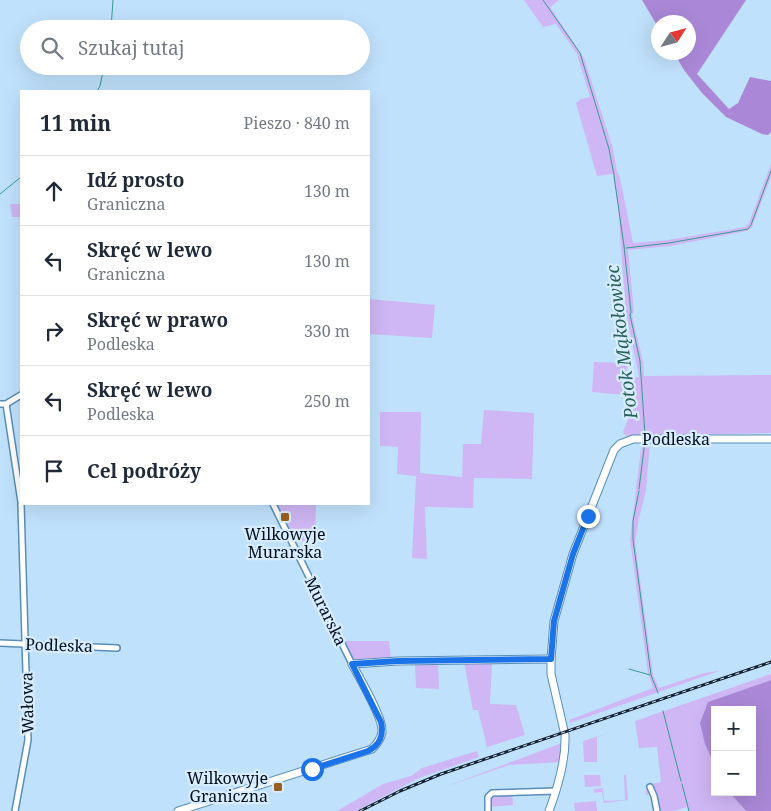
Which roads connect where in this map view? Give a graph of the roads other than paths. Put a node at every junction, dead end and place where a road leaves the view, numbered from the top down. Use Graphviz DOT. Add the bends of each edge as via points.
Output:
graph roads {
  1 [pos="20,396"];
  2 [pos="3,404"];
  3 [pos="771,439"];
  4 [pos="20,498"];
  5 [pos="21,505"];
  6 [pos="273,505"];
  7 [pos="0,643"];
  8 [pos="26,644"];
  9 [pos="117,648"];
  10 [pos="551,659"];
  11 [pos="352,664"];
  12 [pos="650,788"];
  13 [pos="556,791"];
  14 [pos="15,811"];
  15 [pos="178,811"];
  16 [pos="488,811"];
  17 [pos="549,811"];
  18 [pos="657,811"];
  1 -- 2 [label="street"];
  2 -- 4 [label="street, Wałowa"];
  3 -- 10 [label="street, Podleska" via="632,439 620,444 610,458 573,554 554,621"];
  5 -- 8 [label="street, Wałowa"];
  6 -- 11 [label="street, Murarska"];
  7 -- 8 [label="street, Podleska"];
  8 -- 9 [label="street, Podleska"];
  8 -- 14 [label="street, Wałowa" via="28,740"];
  10 -- 11 [label="street"];
  10 -- 13 [label="street, Podleska" via="554,691 565,738"];
  11 -- 15 [label="street" via="383,730 380,741 372,749"];
  12 -- 18 [label="street"];
  13 -- 16 [label="street" via="492,793 488,796"];
  13 -- 17 [label="street, Podleska"];
}
